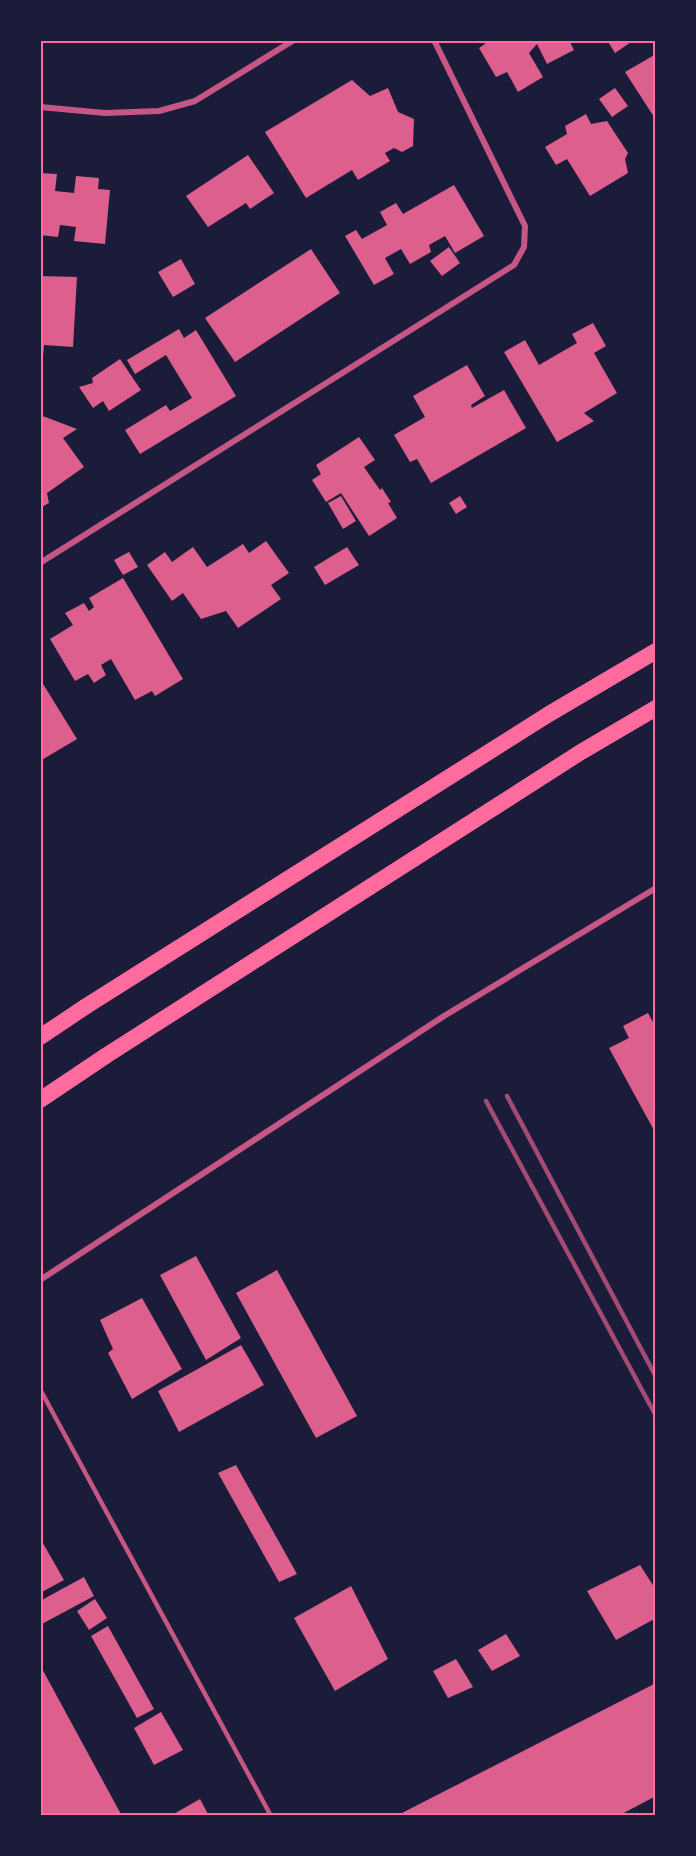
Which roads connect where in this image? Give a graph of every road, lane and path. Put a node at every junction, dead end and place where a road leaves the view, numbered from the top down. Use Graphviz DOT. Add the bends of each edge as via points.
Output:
graph roads {
  1 [pos="294,40"];
  2 [pos="434,40"];
  3 [pos="40,107"];
  4 [pos="40,563"];
  5 [pos="656,651"];
  6 [pos="656,708"];
  7 [pos="656,888"];
  8 [pos="40,1037"];
  9 [pos="40,1100"];
  10 [pos="40,1280"];
  11 [pos="40,1389"];
  12 [pos="272,1815"];
  1 -- 3 [label="street" via="195,100 159,111 105,113"];
  2 -- 4 [label="street" via="525,226 524,247 514,265"];
  5 -- 8 [label="highway" via="549,714"];
  6 -- 9 [label="highway" via="581,752"];
  7 -- 10 [label="street" via="444,1016"];
  11 -- 12 [label="lane"];
}
